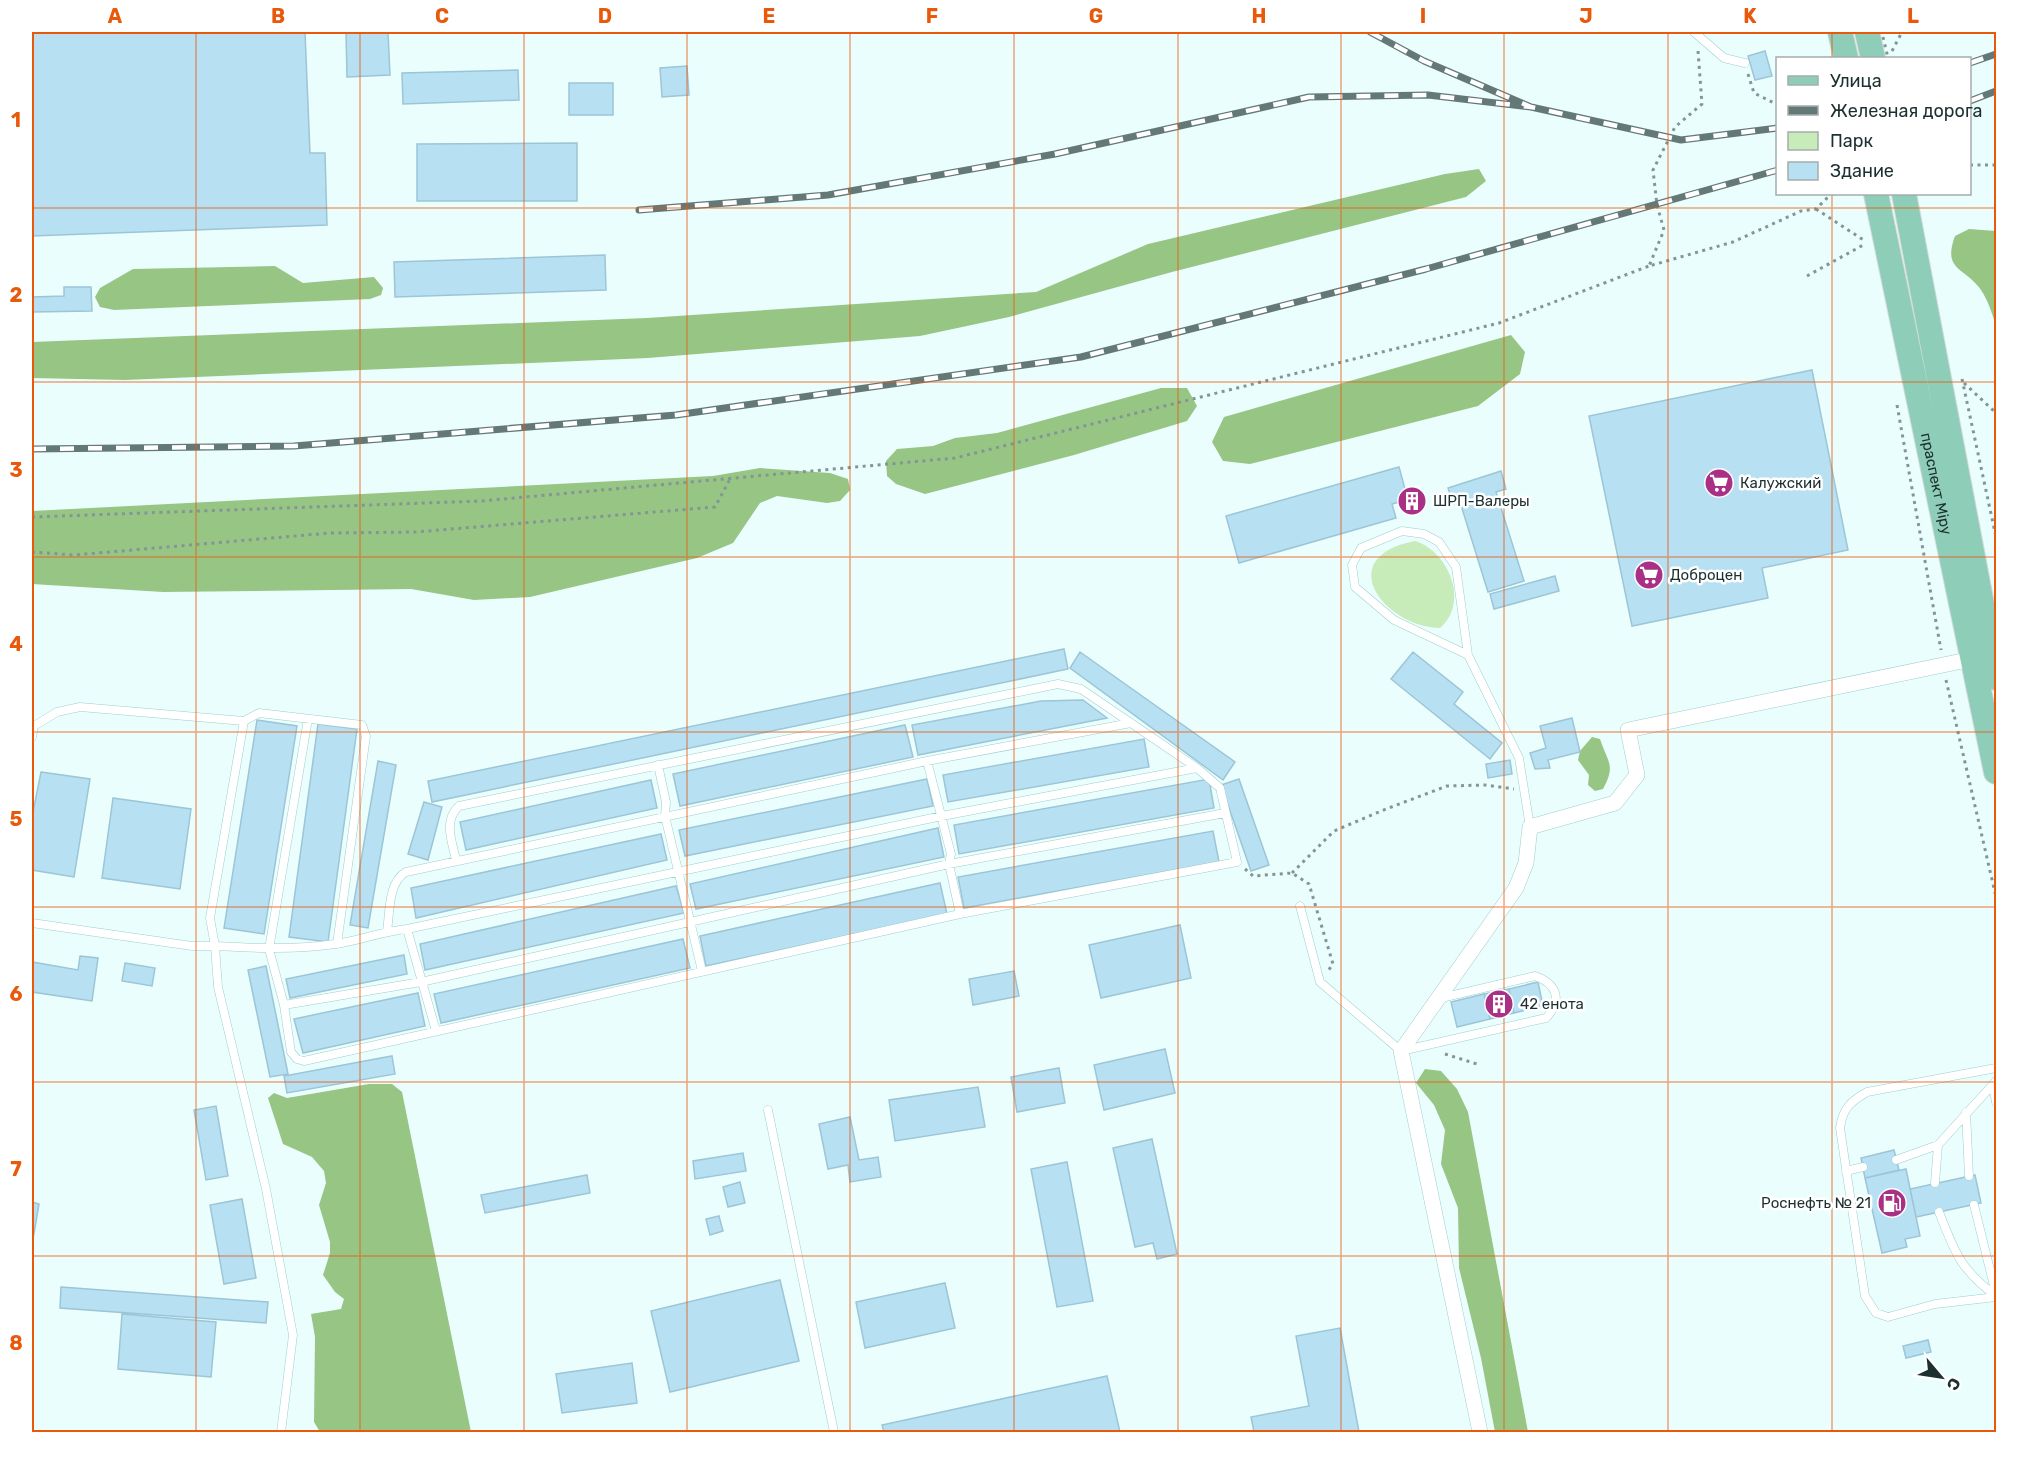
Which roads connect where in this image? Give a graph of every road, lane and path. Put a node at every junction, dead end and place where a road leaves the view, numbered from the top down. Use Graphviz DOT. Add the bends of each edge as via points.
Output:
graph roads {
  1 [pos="1902,32"];
  2 [pos="1696,33"];
  3 [pos="1873,42"];
  4 [pos="1886,57"];
  5 [pos="1888,57"];
  6 [pos="1745,63"];
  7 [pos="1776,104"];
  8 [pos="1971,165"];
  9 [pos="1996,165"];
  10 [pos="1830,195"];
  11 [pos="1876,195"];
  12 [pos="1904,195"];
  13 [pos="1816,209"];
  14 [pos="1867,231"];
  15 [pos="1868,242"];
  16 [pos="1870,254"];
  17 [pos="1649,266"];
  18 [pos="1807,276"];
  19 [pos="1962,382"];
  20 [pos="1895,394"];
  21 [pos="1996,413"];
  22 [pos="730,479"];
  23 [pos="32,517"];
  24 [pos="32,552"];
  25 [pos="1468,655"];
  26 [pos="1972,659"];
  27 [pos="1944,666"];
  28 [pos="1996,678"];
  29 [pos="308,719"];
  30 [pos="244,721"];
  31 [pos="1131,723"];
  32 [pos="32,737"];
  33 [pos="927,761"];
  34 [pos="658,765"];
  35 [pos="1197,768"];
  36 [pos="1996,772"];
  37 [pos="1524,791"];
  38 [pos="1225,813"];
  39 [pos="665,816"];
  40 [pos="942,816"];
  41 [pos="1530,827"];
  42 [pos="456,861"];
  43 [pos="949,864"];
  44 [pos="678,872"];
  45 [pos="1292,873"];
  46 [pos="1996,897"];
  47 [pos="1300,906"];
  48 [pos="960,914"];
  49 [pos="690,920"];
  50 [pos="32,923"];
  51 [pos="407,929"];
  52 [pos="387,931"];
  53 [pos="337,944"];
  54 [pos="215,946"];
  55 [pos="269,949"];
  56 [pos="702,971"];
  57 [pos="421,982"];
  58 [pos="1436,999"];
  59 [pos="284,1005"];
  60 [pos="436,1031"];
  61 [pos="1427,1045"];
  62 [pos="1401,1051"];
  63 [pos="1480,1065"];
  64 [pos="1996,1068"];
  65 [pos="1995,1083"];
  66 [pos="1996,1102"];
  67 [pos="768,1110"];
  68 [pos="1966,1112"];
  69 [pos="1938,1145"];
  70 [pos="1896,1160"];
  71 [pos="1863,1167"];
  72 [pos="1846,1171"];
  73 [pos="1969,1176"];
  74 [pos="1935,1184"];
  75 [pos="1974,1204"];
  76 [pos="1939,1212"];
  77 [pos="1996,1296"];
  78 [pos="281,1432"];
  79 [pos="834,1432"];
  80 [pos="1480,1432"];
  1 -- 5 [label="path"];
  2 -- 6 [label="lane" via="1724,58"];
  2 -- 17 [label="path" via="1702,105 1675,127 1653,170 1664,230"];
  3 -- 4 [label="path, bridge"];
  6 -- 7 [label="path" via="1754,93"];
  8 -- 9 [label="path"];
  10 -- 13 [label="path"];
  11 -- 26 [label="main road, праспект Міру"];
  12 -- 28 [label="main road, праспект Міру"];
  13 -- 15 [label="path"];
  13 -- 17 [label="path" via="1801,211 1733,242"];
  14 -- 15 [label="path"];
  15 -- 16 [label="path"];
  15 -- 18 [label="path"];
  17 -- 22 [label="path" via="1499,323 955,458"];
  19 -- 21 [label="path"];
  20 -- 27 [label="path"];
  22 -- 23 [label="path" via="481,501"];
  22 -- 24 [label="path" via="715,507 75,555"];
  25 -- 25 [label="lane" via="1456,567 1439,542 1424,534 1402,531 1361,548 1352,565 1355,586 1394,620"];
  25 -- 37 [label="lane" via="1519,758"];
  26 -- 27 [label="street"];
  26 -- 36 [label="main road, праспект Міру"];
  27 -- 41 [label="street" via="1628,730 1637,775 1615,803"];
  27 -- 46 [label="path"];
  29 -- 30 [label="lane" via="259,713"];
  29 -- 53 [label="lane" via="362,725 366,736"];
  29 -- 55 [label="lane"];
  30 -- 32 [label="lane" via="80,707 57,712 34,726"];
  30 -- 54 [label="lane" via="210,918"];
  31 -- 33 [label="lane"];
  31 -- 34 [label="lane" via="1081,689 1058,684"];
  31 -- 35 [label="lane"];
  33 -- 39 [label="lane"];
  33 -- 40 [label="lane"];
  34 -- 39 [label="lane"];
  34 -- 42 [label="lane" via="459,806 451,813 448,824"];
  35 -- 38 [label="lane" via="1216,782"];
  35 -- 40 [label="lane"];
  37 -- 41 [label="lane"];
  37 -- 45 [label="path" via="1485,785 1447,786 1334,831"];
  38 -- 43 [label="lane"];
  38 -- 48 [label="lane" via="1237,862"];
  39 -- 42 [label="lane"];
  39 -- 44 [label="lane"];
  40 -- 43 [label="lane" via="951,854"];
  40 -- 44 [label="lane"];
  41 -- 58 [label="street" via="1526,863 1516,888"];
  42 -- 52 [label="lane" via="398,876"];
  43 -- 48 [label="lane"];
  43 -- 49 [label="lane"];
  44 -- 49 [label="lane"];
  44 -- 51 [label="lane"];
  47 -- 62 [label="lane" via="1320,982"];
  48 -- 56 [label="lane"];
  49 -- 56 [label="lane"];
  49 -- 57 [label="lane"];
  50 -- 54 [label="lane"];
  51 -- 52 [label="lane"];
  51 -- 57 [label="lane"];
  52 -- 53 [label="lane"];
  53 -- 55 [label="lane"];
  54 -- 55 [label="lane"];
  54 -- 78 [label="lane" via="218,987 266,1189 293,1335"];
  55 -- 59 [label="lane"];
  56 -- 60 [label="lane"];
  57 -- 59 [label="lane"];
  57 -- 60 [label="lane"];
  58 -- 61 [label="lane" via="1534,976 1555,989 1557,1000 1546,1018"];
  58 -- 62 [label="street"];
  59 -- 60 [label="lane" via="291,1052 304,1061"];
  61 -- 62 [label="lane"];
  61 -- 63 [label="path" via="1455,1060"];
  62 -- 80 [label="street"];
  64 -- 72 [label="lane" via="1867,1092 1851,1101 1842,1112 1840,1128"];
  65 -- 66 [label="lane"];
  65 -- 68 [label="lane"];
  67 -- 79 [label="lane"];
  68 -- 69 [label="lane"];
  68 -- 73 [label="lane"];
  69 -- 70 [label="lane"];
  69 -- 74 [label="lane"];
  71 -- 72 [label="lane"];
  72 -- 77 [label="lane" via="1865,1296 1876,1313 1888,1317 1935,1304"];
  75 -- 77 [label="lane"];
  76 -- 77 [label="lane" via="1962,1266"];
}
